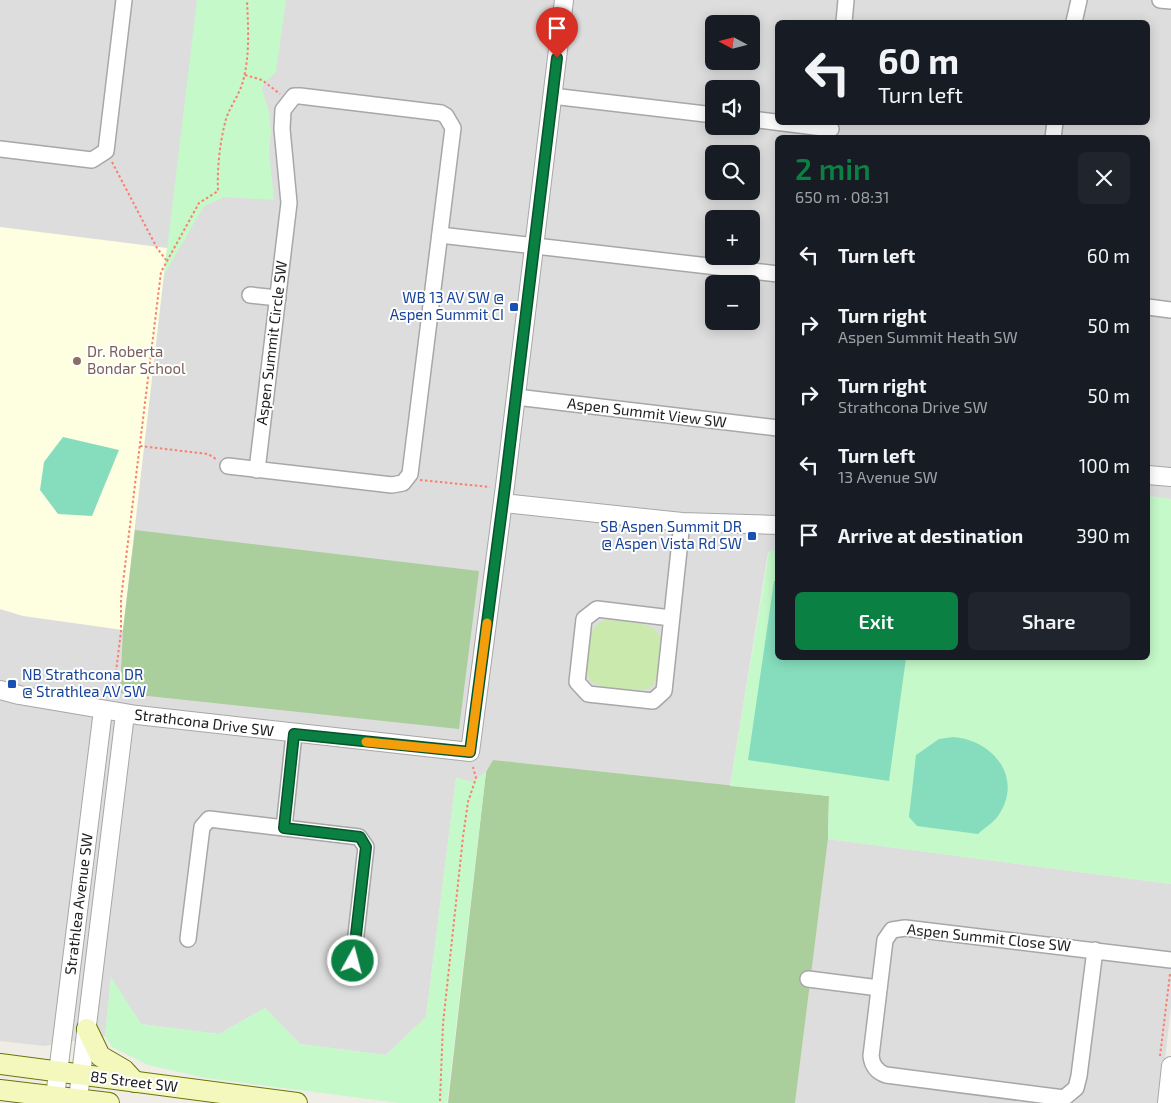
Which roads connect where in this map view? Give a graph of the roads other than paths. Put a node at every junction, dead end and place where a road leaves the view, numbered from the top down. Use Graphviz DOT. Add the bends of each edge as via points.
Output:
graph roads {
  1 [pos="124,0"];
  2 [pos="564,0"];
  3 [pos="846,0"];
  4 [pos="1079,0"];
  5 [pos="1160,0"];
  6 [pos="1171,1"];
  7 [pos="844,20"];
  8 [pos="1074,20"];
  9 [pos="552,96"];
  10 [pos="705,114"];
  11 [pos="760,120"];
  12 [pos="775,122"];
  13 [pos="795,125"];
  14 [pos="831,130"];
  15 [pos="0,149"];
  16 [pos="440,235"];
  17 [pos="534,246"];
  18 [pos="775,274"];
  19 [pos="250,295"];
  20 [pos="278,298"];
  21 [pos="1150,307"];
  22 [pos="1171,310"];
  23 [pos="516,397"];
  24 [pos="775,428"];
  25 [pos="228,466"];
  26 [pos="257,470"];
  27 [pos="1150,475"];
  28 [pos="1171,478"];
  29 [pos="504,495"];
  30 [pos="682,522"];
  31 [pos="775,525"];
  32 [pos="671,618"];
  33 [pos="0,690"];
  34 [pos="113,712"];
  35 [pos="294,734"];
  36 [pos="284,828"];
  37 [pos="188,939"];
  38 [pos="1095,950"];
  39 [pos="353,961"];
  40 [pos="1171,965"];
  41 [pos="808,979"];
  42 [pos="879,988"];
  43 [pos="87,1029"];
  44 [pos="0,1064"];
  45 [pos="1165,1065"];
  46 [pos="59,1073"];
  47 [pos="81,1076"];
  48 [pos="135,1082"];
  49 [pos="0,1090"];
  50 [pos="0,1100"];
  51 [pos="55,1100"];
  52 [pos="78,1101"];
  53 [pos="6,1103"];
  54 [pos="109,1103"];
  55 [pos="297,1103"];
  56 [pos="1166,1103"];
  1 -- 15 [label="street" via="106,151 92,160"];
  2 -- 9 [label="street"];
  3 -- 7 [label="street"];
  4 -- 8 [label="street"];
  5 -- 6 [label="street"];
  9 -- 10 [label="street"];
  9 -- 17 [label="street"];
  11 -- 12 [label="street"];
  13 -- 14 [label="street"];
  16 -- 17 [label="street"];
  16 -- 20 [label="street, Aspen Summit Circle SW" via="453,128 446,116 294,96 283,110 289,203"];
  16 -- 26 [label="street" via="407,479 392,485"];
  17 -- 18 [label="street"];
  17 -- 23 [label="street"];
  19 -- 20 [label="street"];
  20 -- 26 [label="street, Aspen Summit Circle SW"];
  21 -- 22 [label="street"];
  23 -- 24 [label="street, Aspen Summit View SW"];
  23 -- 29 [label="street"];
  25 -- 26 [label="street"];
  27 -- 28 [label="street"];
  29 -- 30 [label="street"];
  29 -- 35 [label="street, Strathcona Drive SW" via="470,752"];
  30 -- 31 [label="street"];
  30 -- 32 [label="street"];
  32 -- 32 [label="street" via="664,691 652,701 588,694 577,682 584,619 597,609"];
  33 -- 34 [label="street, Strathcona Drive SW"];
  34 -- 35 [label="street, Strathcona Drive SW"];
  34 -- 43 [label="street, Strathlea Avenue SW"];
  34 -- 46 [label="street, Strathlea Avenue SW"];
  35 -- 36 [label="street"];
  36 -- 37 [label="street" via="209,819 202,827"];
  36 -- 39 [label="street" via="360,837 366,847"];
  38 -- 40 [label="street, Aspen Summit Close SW"];
  38 -- 42 [label="street, Aspen Summit Close SW" via="897,928 888,933 885,940"];
  38 -- 42 [label="street, Aspen Summit Close SW" via="1079,1076 1076,1088 1064,1098 882,1074 873,1065 871,1056"];
  41 -- 42 [label="street"];
  43 -- 47 [label="street, Strathlea Avenue SW"];
  43 -- 48 [label="main road" via="100,1056 124,1070"];
  44 -- 46 [label="main road, 85 Street SW"];
  45 -- 56 [label="street"];
  46 -- 47 [label="main road, 85 Street SW"];
  46 -- 51 [label="street, Strathlea Avenue SW"];
  47 -- 48 [label="main road, 85 Street SW"];
  47 -- 52 [label="street, Strathlea Avenue SW"];
  48 -- 55 [label="main road, 85 Street SW"];
  49 -- 51 [label="main road, 85 Street SW"];
  50 -- 53 [label="main road"];
  51 -- 52 [label="main road, 85 Street SW"];
  52 -- 54 [label="main road, 85 Street SW"];
}
